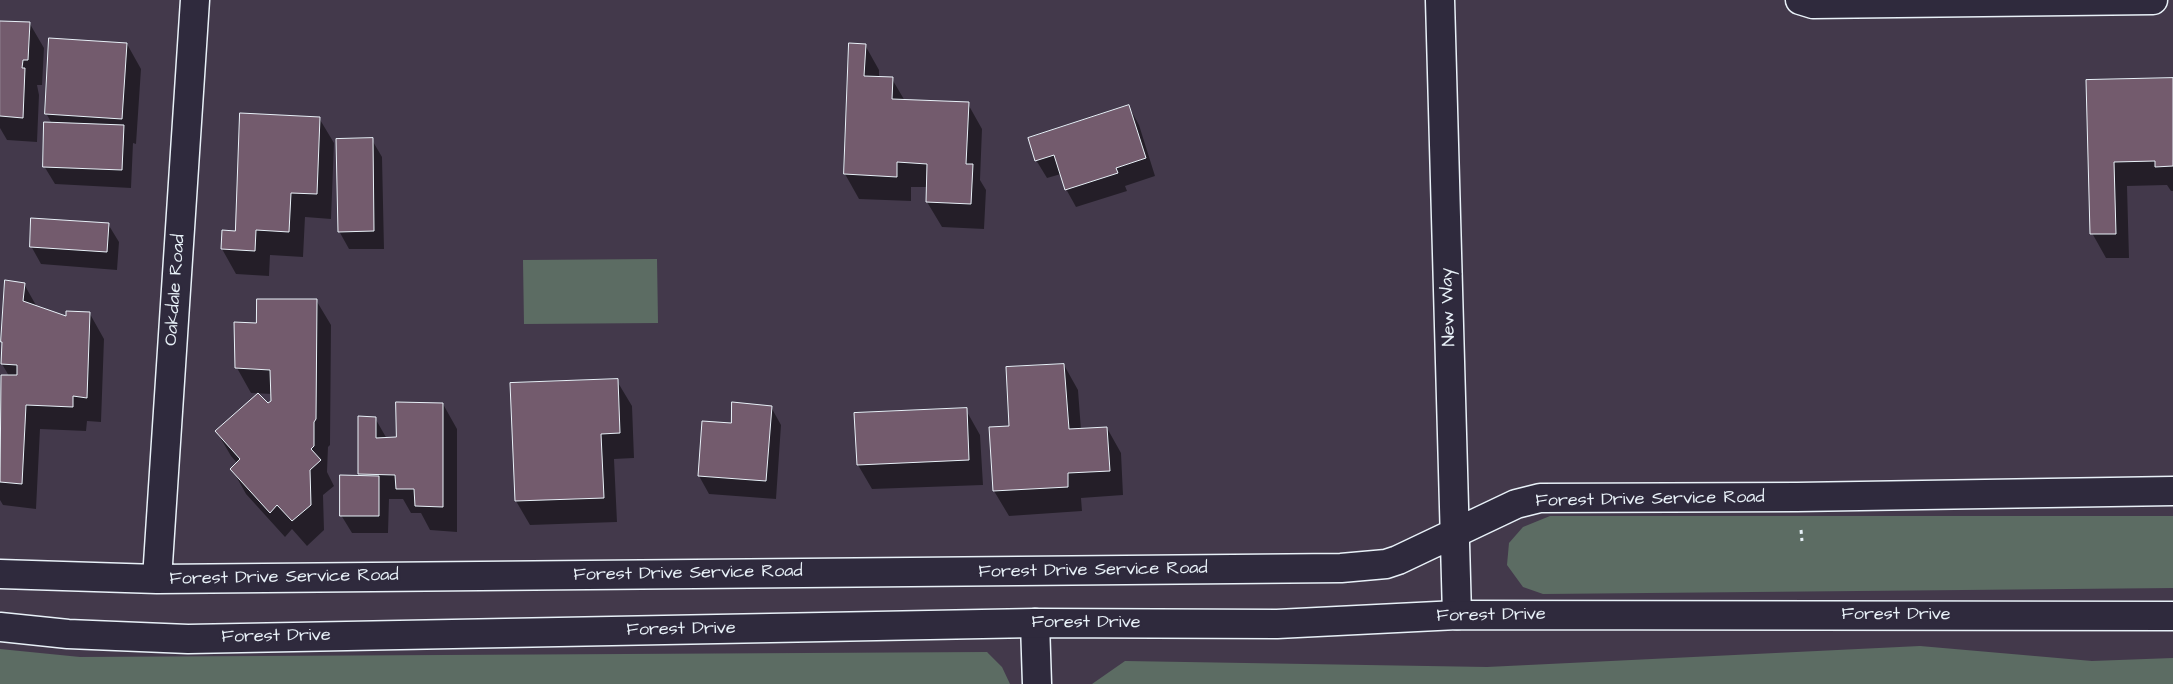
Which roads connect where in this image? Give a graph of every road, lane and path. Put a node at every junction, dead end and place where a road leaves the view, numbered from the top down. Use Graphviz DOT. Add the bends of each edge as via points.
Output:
graph roads {
  1 [pos="195,0"];
  2 [pos="1440,0"];
  3 [pos="1800,0"];
  4 [pos="2153,0"];
  5 [pos="2173,491"];
  6 [pos="1456,531"];
  7 [pos="0,574"];
  8 [pos="157,579"];
  9 [pos="1457,615"];
  10 [pos="2173,616"];
  11 [pos="1035,623"];
  12 [pos="0,627"];
  13 [pos="1037,684"];
  1 -- 8 [label="street, Oakdale Road"];
  2 -- 6 [label="street, New Way"];
  3 -- 4 [label="street" via="1813,4"];
  5 -- 6 [label="street, Forest Drive Service Road" via="1540,498 1516,504"];
  6 -- 8 [label="street, Forest Drive Service Road" via="1392,562 1341,568"];
  6 -- 9 [label="street, New Way"];
  7 -- 8 [label="street, Forest Drive Service Road"];
  9 -- 10 [label="street, Forest Drive"];
  9 -- 11 [label="street, Forest Drive" via="1277,624"];
  11 -- 12 [label="street, Forest Drive" via="188,639 68,634"];
  11 -- 13 [label="street"];
}
